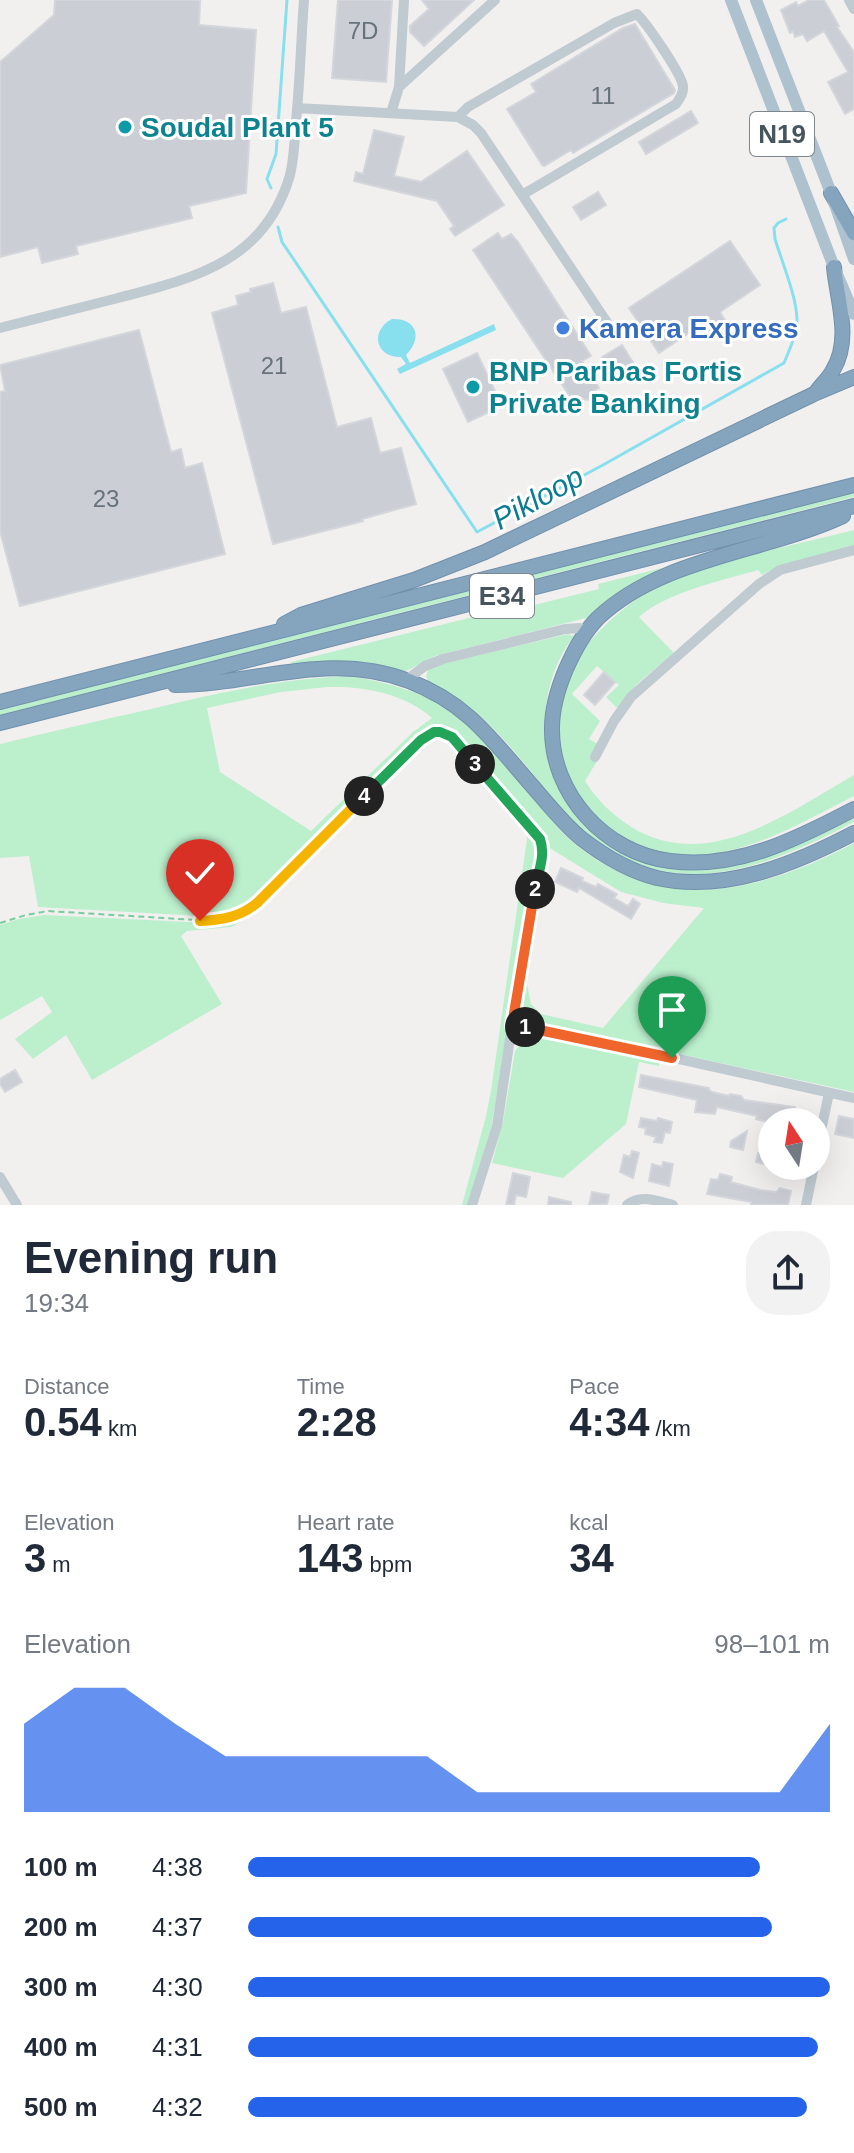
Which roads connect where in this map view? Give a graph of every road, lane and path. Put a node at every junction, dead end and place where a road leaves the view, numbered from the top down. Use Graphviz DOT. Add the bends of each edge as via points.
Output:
graph roads {
  1 [pos="304,0"];
  2 [pos="404,0"];
  3 [pos="495,0"];
  4 [pos="731,0"];
  5 [pos="756,0"];
  6 [pos="849,0"];
  7 [pos="854,9"];
  8 [pos="399,87"];
  9 [pos="297,108"];
  10 [pos="391,113"];
  11 [pos="458,117"];
  12 [pos="831,193"];
  13 [pos="522,195"];
  14 [pos="854,233"];
  15 [pos="854,259"];
  16 [pos="834,267"];
  17 [pos="854,314"];
  18 [pos="0,328"];
  19 [pos="614,333"];
  20 [pos="854,377"];
  21 [pos="814,394"];
  22 [pos="854,485"];
  23 [pos="854,508"];
  24 [pos="854,550"];
  25 [pos="588,630"];
  26 [pos="270,633"];
  27 [pos="406,680"];
  28 [pos="150,685"];
  29 [pos="0,702"];
  30 [pos="0,723"];
  31 [pos="421,740"];
  32 [pos="595,757"];
  33 [pos="854,809"];
  34 [pos="854,833"];
  35 [pos="0,923"];
  36 [pos="512,1025"];
  37 [pos="829,1093"];
  38 [pos="854,1098"];
  39 [pos="826,1108"];
  40 [pos="0,1177"];
  41 [pos="811,1180"];
  42 [pos="17,1205"];
  43 [pos="472,1205"];
  44 [pos="627,1205"];
  45 [pos="673,1205"];
  46 [pos="806,1205"];
  1 -- 9 [label="street"];
  2 -- 8 [label="street"];
  3 -- 8 [label="street"];
  4 -- 16 [label="main road, N19"];
  5 -- 12 [label="main road, N19"];
  6 -- 7 [label="street"];
  8 -- 10 [label="street"];
  9 -- 10 [label="street"];
  9 -- 18 [label="street" via="291,173 281,200 269,221 232,258 169,285"];
  10 -- 11 [label="street"];
  11 -- 13 [label="street" via="481,133"];
  11 -- 13 [label="street" via="614,23 637,14 648,24 683,83 676,104"];
  12 -- 14 [label="highway"];
  12 -- 15 [label="main road, N19"];
  13 -- 19 [label="street"];
  16 -- 17 [label="main road, N19"];
  16 -- 21 [label="highway" via="841,348 834,370"];
  20 -- 21 [label="highway"];
  21 -- 26 [label="highway" via="514,539 414,580 301,615"];
  22 -- 26 [label="highway, E34"];
  23 -- 25 [label="highway" via="818,526 645,586"];
  23 -- 28 [label="highway, E34"];
  24 -- 32 [label="street" via="780,570 759,584 631,697"];
  25 -- 27 [label="street" via="565,629 443,659"];
  25 -- 33 [label="highway" via="558,688 551,730 560,774 573,799 616,841 672,862 731,859 780,845"];
  26 -- 29 [label="highway, E34"];
  27 -- 28 [label="highway" via="337,668"];
  27 -- 34 [label="highway" via="466,713 579,837 636,871 673,880 736,877 775,868"];
  28 -- 30 [label="highway, E34"];
  31 -- 35 [label="path" via="262,899 238,915 200,921 48,911"];
  31 -- 36 [label="street" via="434,732 452,737 543,845"];
  36 -- 37 [label="street"];
  36 -- 43 [label="street" via="497,1126"];
  37 -- 38 [label="street"];
  37 -- 39 [label="street"];
  40 -- 42 [label="street"];
  41 -- 46 [label="street"];
  44 -- 45 [label="street" via="641,1198"];
}
